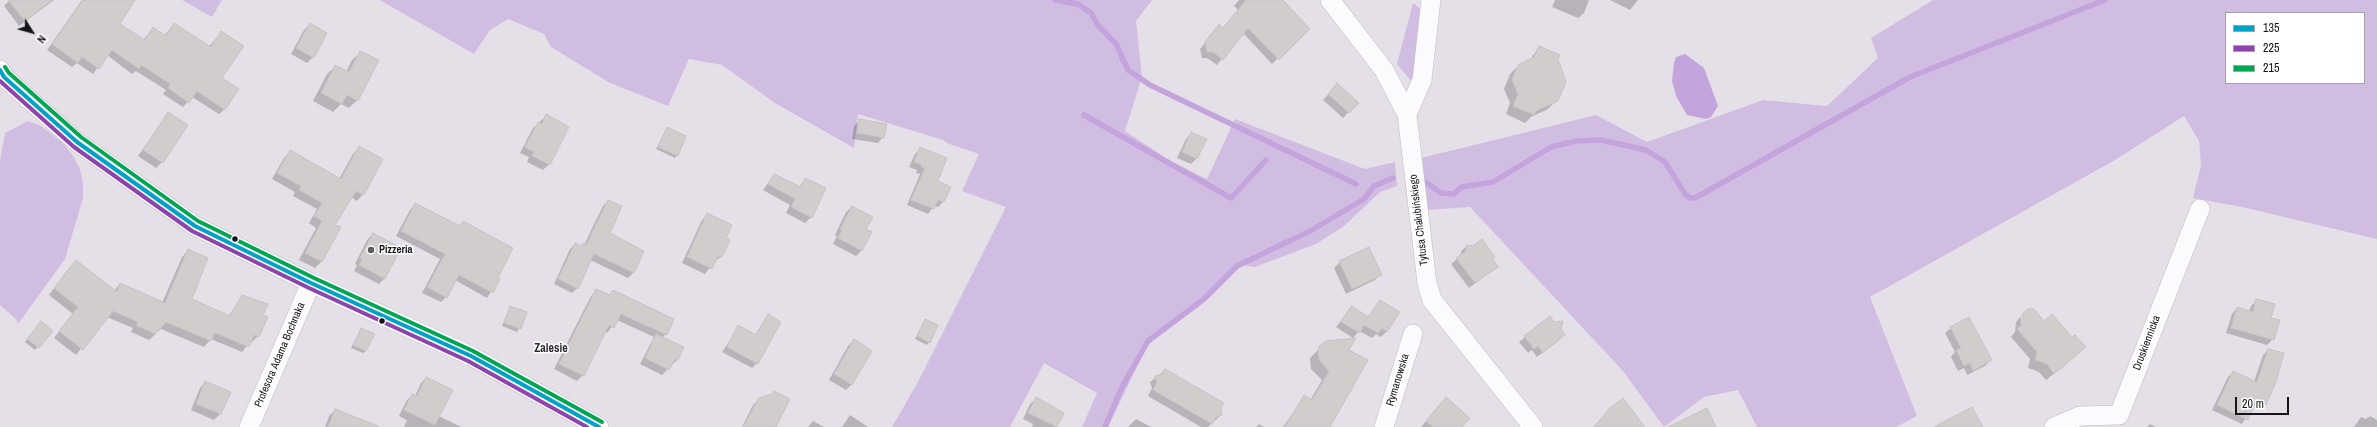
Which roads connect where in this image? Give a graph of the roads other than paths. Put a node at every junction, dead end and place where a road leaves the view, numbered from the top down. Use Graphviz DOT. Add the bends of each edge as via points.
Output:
graph roads {
  1 [pos="1330,0"];
  2 [pos="1431,0"];
  3 [pos="0,70"];
  4 [pos="1407,114"];
  5 [pos="2200,209"];
  6 [pos="311,284"];
  7 [pos="1413,334"];
  8 [pos="249,427"];
  9 [pos="599,427"];
  10 [pos="1384,427"];
  11 [pos="1533,427"];
  12 [pos="2054,427"];
  1 -- 4 [label="street, Tytusa Chałubińskiego" via="1384,70"];
  2 -- 4 [label="street" via="1422,80"];
  3 -- 6 [label="street" via="4,77 77,142 195,226"];
  4 -- 11 [label="street, Tytusa Chałubińskiego" via="1427,283 1432,300"];
  5 -- 12 [label="street, Druskiennicka" via="2119,415 2080,416"];
  6 -- 8 [label="street, Profesora Adama Bochnaka"];
  6 -- 9 [label="street" via="471,356"];
  7 -- 10 [label="street, Rymanowska"];
}
